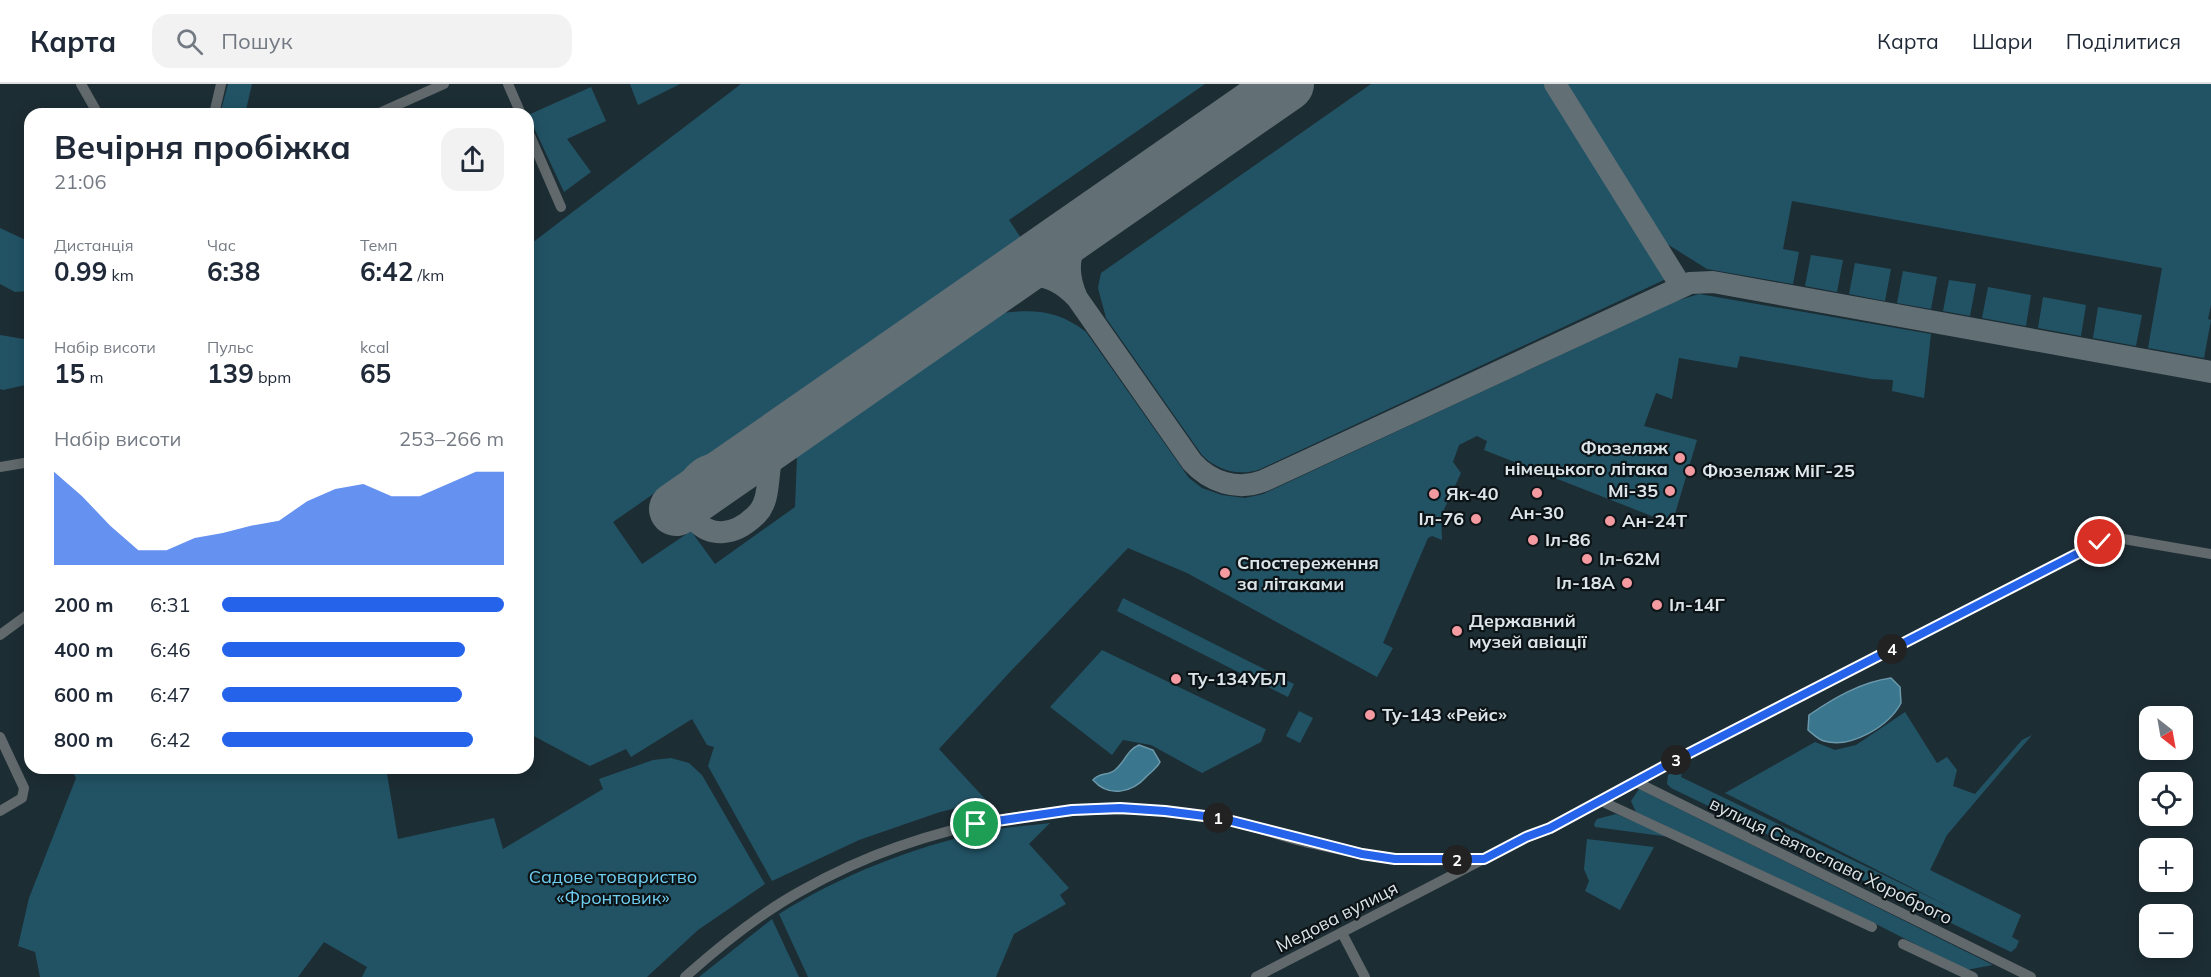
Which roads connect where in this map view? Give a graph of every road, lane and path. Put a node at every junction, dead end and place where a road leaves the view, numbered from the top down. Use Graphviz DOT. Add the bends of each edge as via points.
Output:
graph roads {
  1 [pos="81,84"];
  2 [pos="221,84"];
  3 [pos="444,84"];
  4 [pos="508,84"];
  5 [pos="95,108"];
  6 [pos="215,108"];
  7 [pos="390,108"];
  8 [pos="518,108"];
  9 [pos="534,145"];
  10 [pos="561,207"];
  11 [pos="24,463"];
  12 [pos="0,467"];
  13 [pos="2211,554"];
  14 [pos="24,617"];
  15 [pos="0,635"];
  16 [pos="0,737"];
  17 [pos="1636,782"];
  18 [pos="1601,801"];
  19 [pos="0,811"];
  20 [pos="1484,859"];
  21 [pos="1872,927"];
  22 [pos="1342,933"];
  23 [pos="1903,944"];
  24 [pos="2014,973"];
  25 [pos="685,977"];
  26 [pos="1256,977"];
  27 [pos="1365,977"];
  28 [pos="1974,977"];
  29 [pos="2031,977"];
  1 -- 5 [label="street"];
  2 -- 6 [label="street"];
  3 -- 7 [label="street"];
  4 -- 8 [label="street"];
  9 -- 10 [label="street"];
  11 -- 12 [label="street"];
  13 -- 17 [label="street, Медова вулиця" via="2112,537"];
  14 -- 15 [label="street"];
  16 -- 19 [label="street" via="24,788 22,798"];
  17 -- 18 [label="street, Медова вулиця"];
  17 -- 24 [label="street, вулиця Святослава Хороброго"];
  18 -- 20 [label="street, Медова вулиця"];
  18 -- 21 [label="street"];
  20 -- 22 [label="street, Медова вулиця"];
  20 -- 25 [label="street" via="1395,859 1220,818 1165,811 1120,808 1020,816 926,838 844,869 772,908"];
  22 -- 26 [label="street, Медова вулиця"];
  22 -- 27 [label="street"];
  23 -- 28 [label="street"];
  24 -- 29 [label="street, вулиця Святослава Хороброго"];
}
